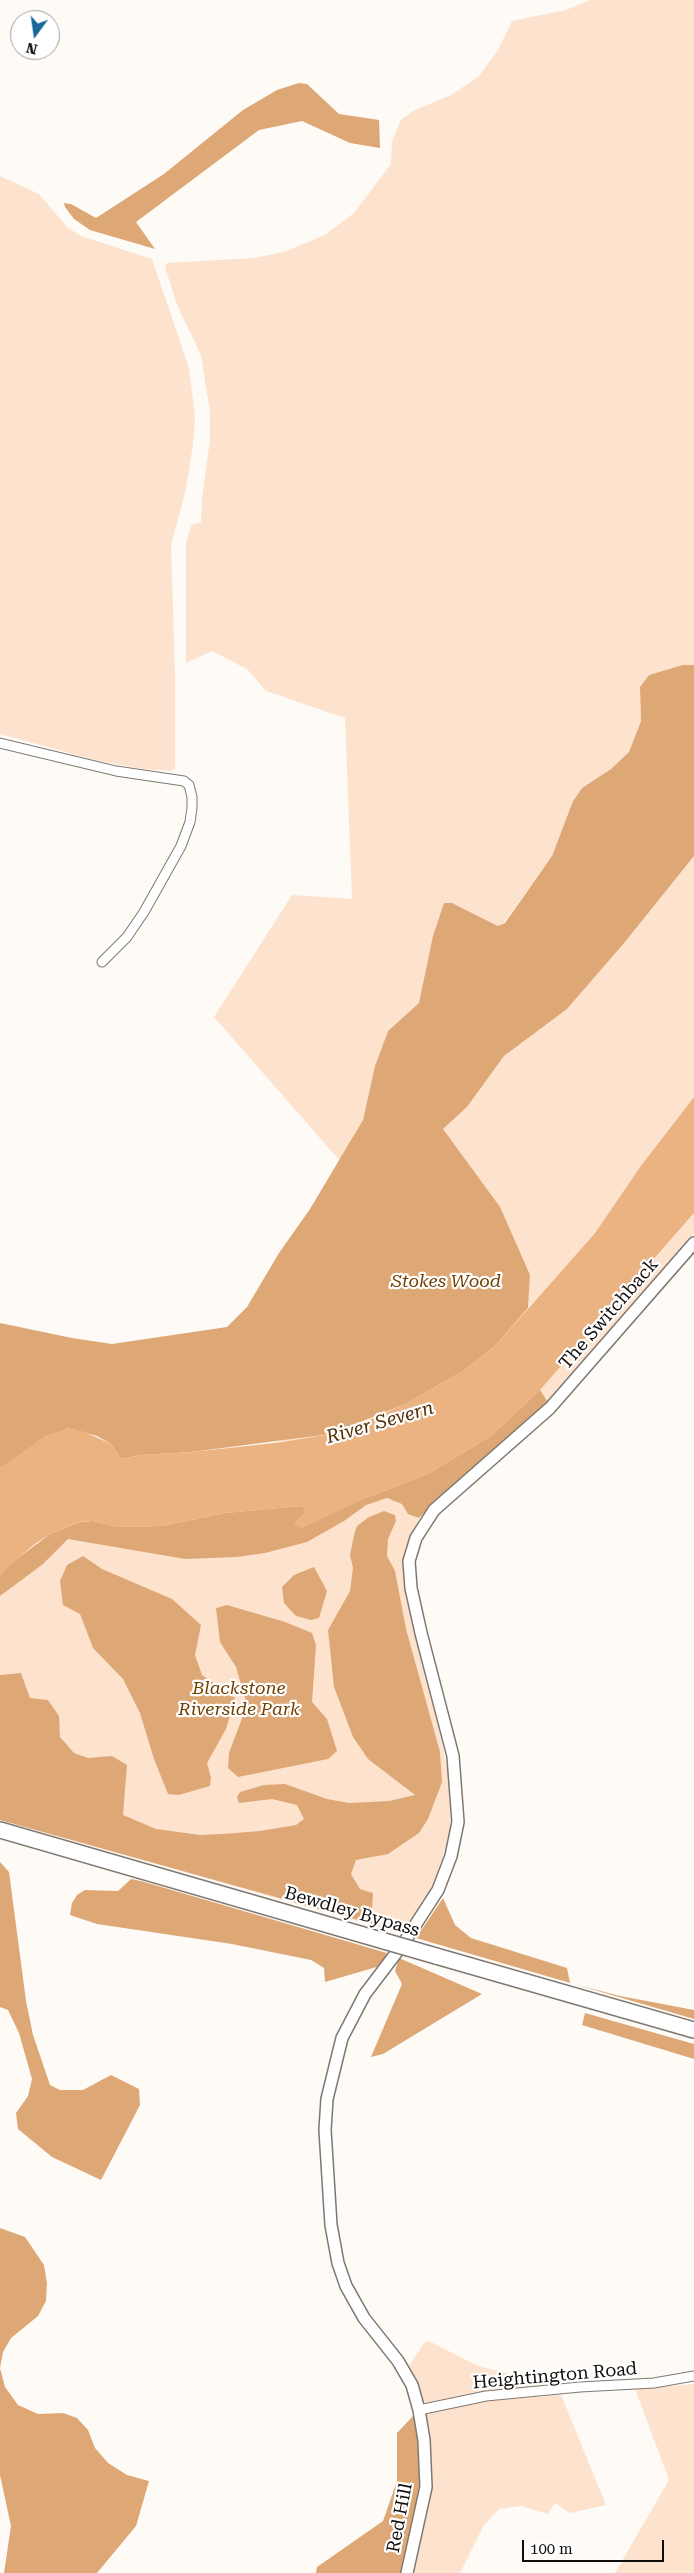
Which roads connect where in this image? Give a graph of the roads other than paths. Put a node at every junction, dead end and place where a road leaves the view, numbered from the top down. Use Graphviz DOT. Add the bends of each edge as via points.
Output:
graph roads {
  1 [pos="0,743"];
  2 [pos="102,962"];
  3 [pos="694,1243"];
  4 [pos="0,1830"];
  5 [pos="694,2030"];
  6 [pos="694,2376"];
  7 [pos="419,2410"];
  8 [pos="407,2573"];
  1 -- 2 [label="street" via="116,771 184,781 189,785 192,797 190,822 177,853 144,912"];
  3 -- 7 [label="main road, The Switchback" via="550,1408 434,1510 416,1538 409,1561 421,1633 453,1756 458,1822 438,1890 365,1994 342,2038 327,2098 325,2130 331,2225 338,2263 346,2286 364,2318 398,2360 412,2385"];
  4 -- 5 [label="highway, Bewdley Bypass, bridge"];
  6 -- 7 [label="street, Heightington Road" via="654,2383 486,2396"];
  7 -- 8 [label="main road, Red Hill" via="426,2487"];
}
